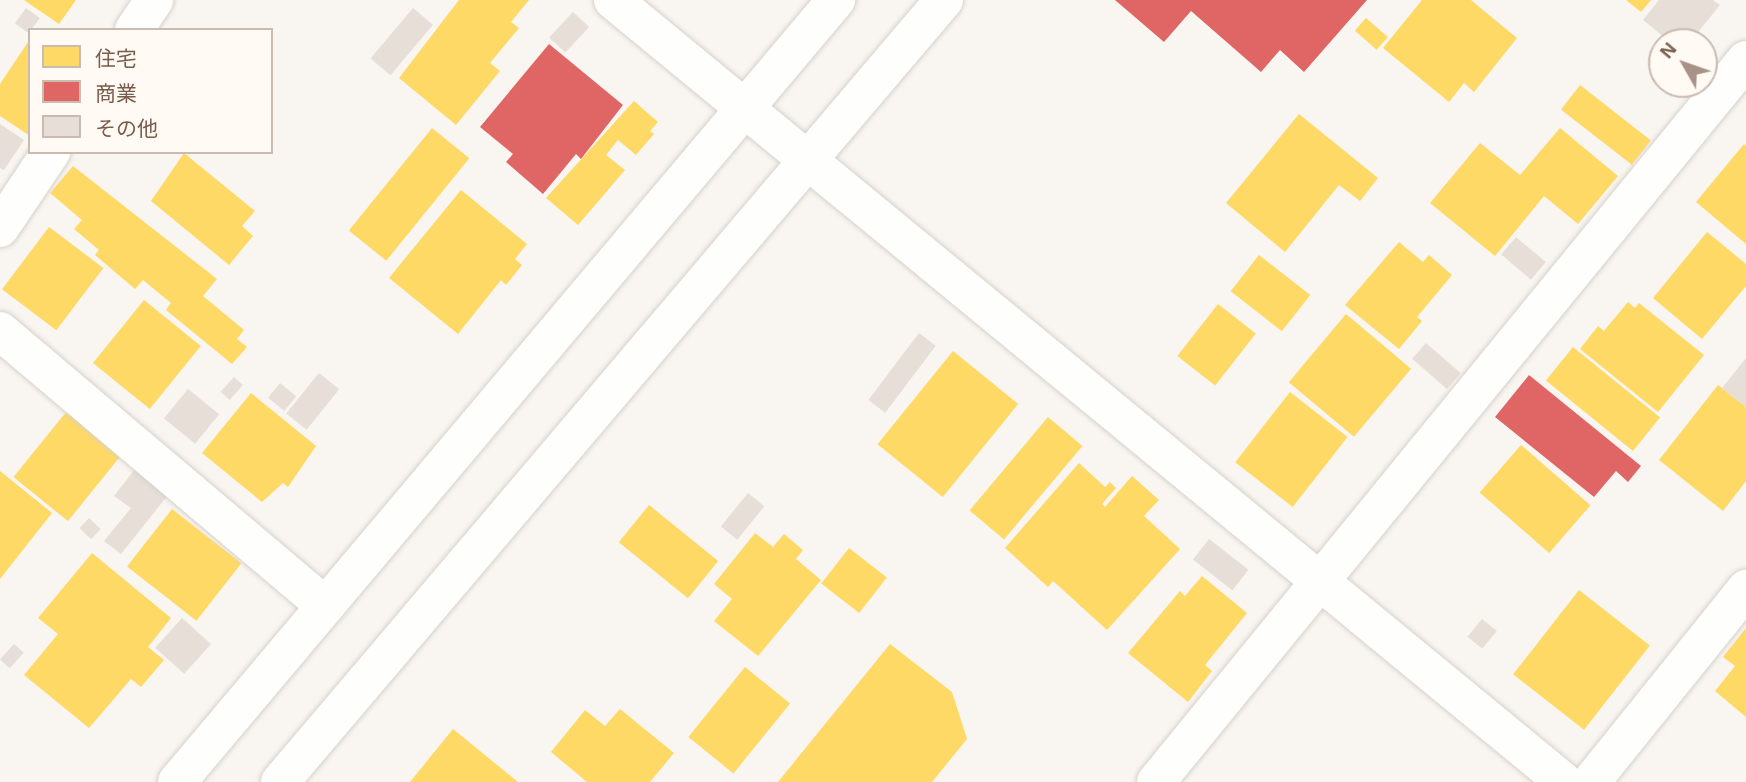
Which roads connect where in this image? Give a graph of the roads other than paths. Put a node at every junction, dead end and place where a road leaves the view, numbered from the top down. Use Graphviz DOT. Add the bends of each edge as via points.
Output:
graph roads {
  1 [pos="154,0"];
  2 [pos="613,0"];
  3 [pos="836,0"];
  4 [pos="944,0"];
  5 [pos="135,28"];
  6 [pos="1746,60"];
  7 [pos="743,109"];
  8 [pos="50,154"];
  9 [pos="809,163"];
  10 [pos="0,228"];
  11 [pos="0,331"];
  12 [pos="1319,581"];
  13 [pos="1746,590"];
  14 [pos="325,606"];
  15 [pos="177,782"];
  16 [pos="280,782"];
  17 [pos="1156,782"];
  18 [pos="1564,782"];
  19 [pos="1591,782"];
  1 -- 5 [label="street"];
  2 -- 7 [label="street"];
  3 -- 7 [label="street"];
  4 -- 9 [label="street"];
  6 -- 12 [label="street"];
  7 -- 9 [label="street"];
  7 -- 14 [label="street"];
  8 -- 10 [label="street"];
  9 -- 12 [label="street"];
  9 -- 16 [label="street"];
  11 -- 14 [label="street"];
  12 -- 17 [label="street"];
  12 -- 18 [label="street"];
  13 -- 19 [label="street"];
  14 -- 15 [label="street"];
}
